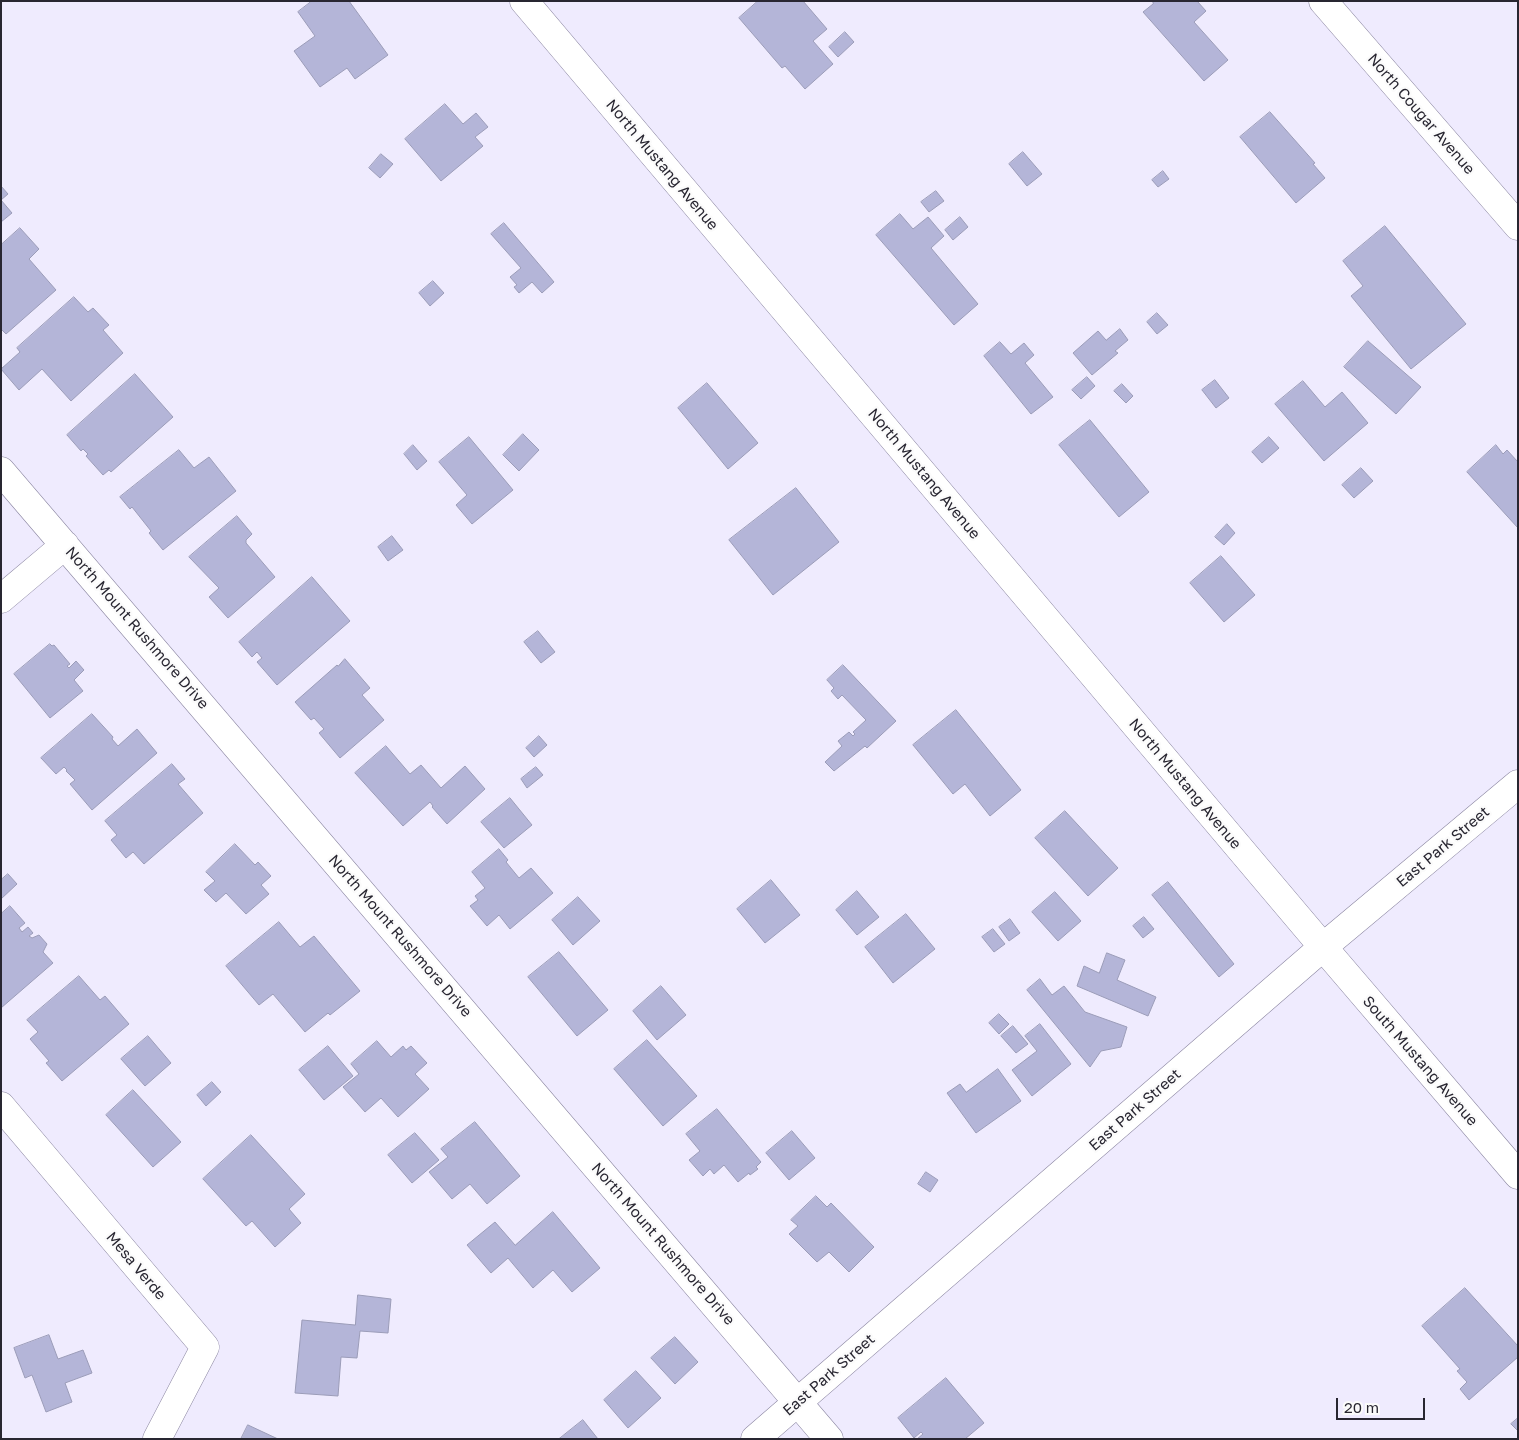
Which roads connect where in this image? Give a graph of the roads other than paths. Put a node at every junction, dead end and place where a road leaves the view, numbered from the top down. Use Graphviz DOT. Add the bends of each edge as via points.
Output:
graph roads {
  1 [pos="524,1"];
  2 [pos="1323,1"];
  3 [pos="1518,226"];
  4 [pos="1,471"];
  5 [pos="65,545"];
  6 [pos="1,599"];
  7 [pos="1518,784"];
  8 [pos="1323,947"];
  9 [pos="1,1106"];
  10 [pos="1518,1175"];
  11 [pos="798,1402"];
  12 [pos="157,1439"];
  13 [pos="755,1439"];
  14 [pos="829,1439"];
  1 -- 8 [label="street, North Mustang Avenue"];
  2 -- 3 [label="street, North Cougar Avenue"];
  4 -- 5 [label="street, North Mount Rushmore Drive"];
  5 -- 6 [label="street"];
  5 -- 11 [label="street, North Mount Rushmore Drive"];
  7 -- 8 [label="street, East Park Street"];
  8 -- 10 [label="street, South Mustang Avenue"];
  8 -- 11 [label="street, East Park Street"];
  9 -- 12 [label="street, Mesa Verde" via="204,1347"];
  11 -- 13 [label="street, East Park Street"];
  11 -- 14 [label="street, North Mount Rushmore Drive"];
}
